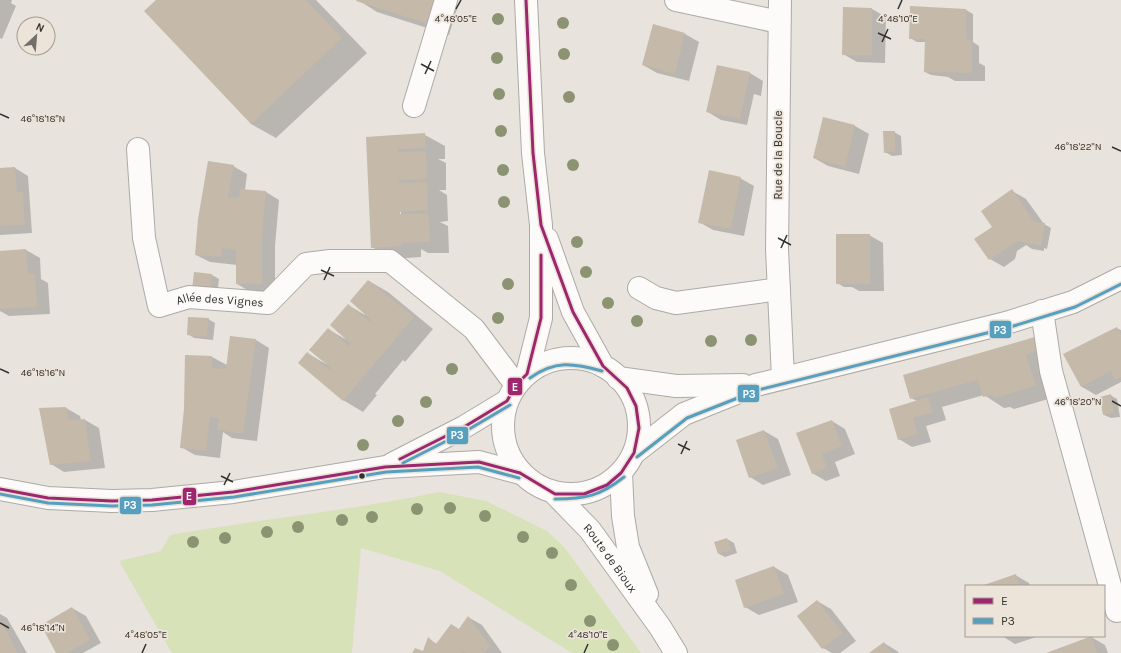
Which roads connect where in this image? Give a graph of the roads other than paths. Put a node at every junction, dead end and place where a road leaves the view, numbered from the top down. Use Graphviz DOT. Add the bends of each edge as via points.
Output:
graph roads {
  1 [pos="446,0"];
  2 [pos="526,0"];
  3 [pos="676,0"];
  4 [pos="780,0"];
  5 [pos="779,22"];
  6 [pos="414,106"];
  7 [pos="138,149"];
  8 [pos="542,225"];
  9 [pos="1121,278"];
  10 [pos="639,288"];
  11 [pos="779,289"];
  12 [pos="1042,311"];
  13 [pos="611,372"];
  14 [pos="783,378"];
  15 [pos="756,385"];
  16 [pos="517,387"];
  17 [pos="634,453"];
  18 [pos="385,468"];
  19 [pos="520,473"];
  20 [pos="621,473"];
  21 [pos="0,489"];
  22 [pos="555,494"];
  23 [pos="1117,611"];
  24 [pos="660,627"];
  25 [pos="676,653"];
  1 -- 6 [label="street"];
  2 -- 8 [label="street" via="533,153"];
  3 -- 5 [label="street"];
  4 -- 5 [label="street, Rue de la Boucle"];
  5 -- 11 [label="street, Rue de la Boucle"];
  7 -- 16 [label="street, Allée des Vignes" via="144,238 159,306 189,297 268,303 306,264 330,261 390,261 474,329"];
  8 -- 13 [label="street" via="573,312"];
  8 -- 16 [label="street" via="541,318"];
  9 -- 12 [label="street" via="1073,302"];
  10 -- 11 [label="street" via="656,298 676,303"];
  11 -- 14 [label="street, Rue de la Boucle"];
  12 -- 14 [label="street" via="999,325"];
  12 -- 23 [label="street" via="1051,371"];
  13 -- 15 [label="street" via="676,386"];
  13 -- 16 [label="street" via="574,358 555,360 536,367"];
  13 -- 17 [label="street" via="627,388 636,406 639,428"];
  14 -- 15 [label="street"];
  15 -- 17 [label="street" via="684,414"];
  16 -- 18 [label="street" via="464,427"];
  16 -- 19 [label="street" via="502,427 506,450"];
  17 -- 20 [label="street"];
  18 -- 19 [label="street" via="479,462"];
  18 -- 21 [label="street" via="233,492 152,500 48,498"];
  19 -- 22 [label="street"];
  20 -- 22 [label="street" via="606,485 584,494"];
  20 -- 24 [label="street, Route de Bioux" via="623,516 628,547"];
  22 -- 24 [label="street, Route de Bioux" via="590,530"];
  24 -- 25 [label="street, Route de Bioux"];
}
